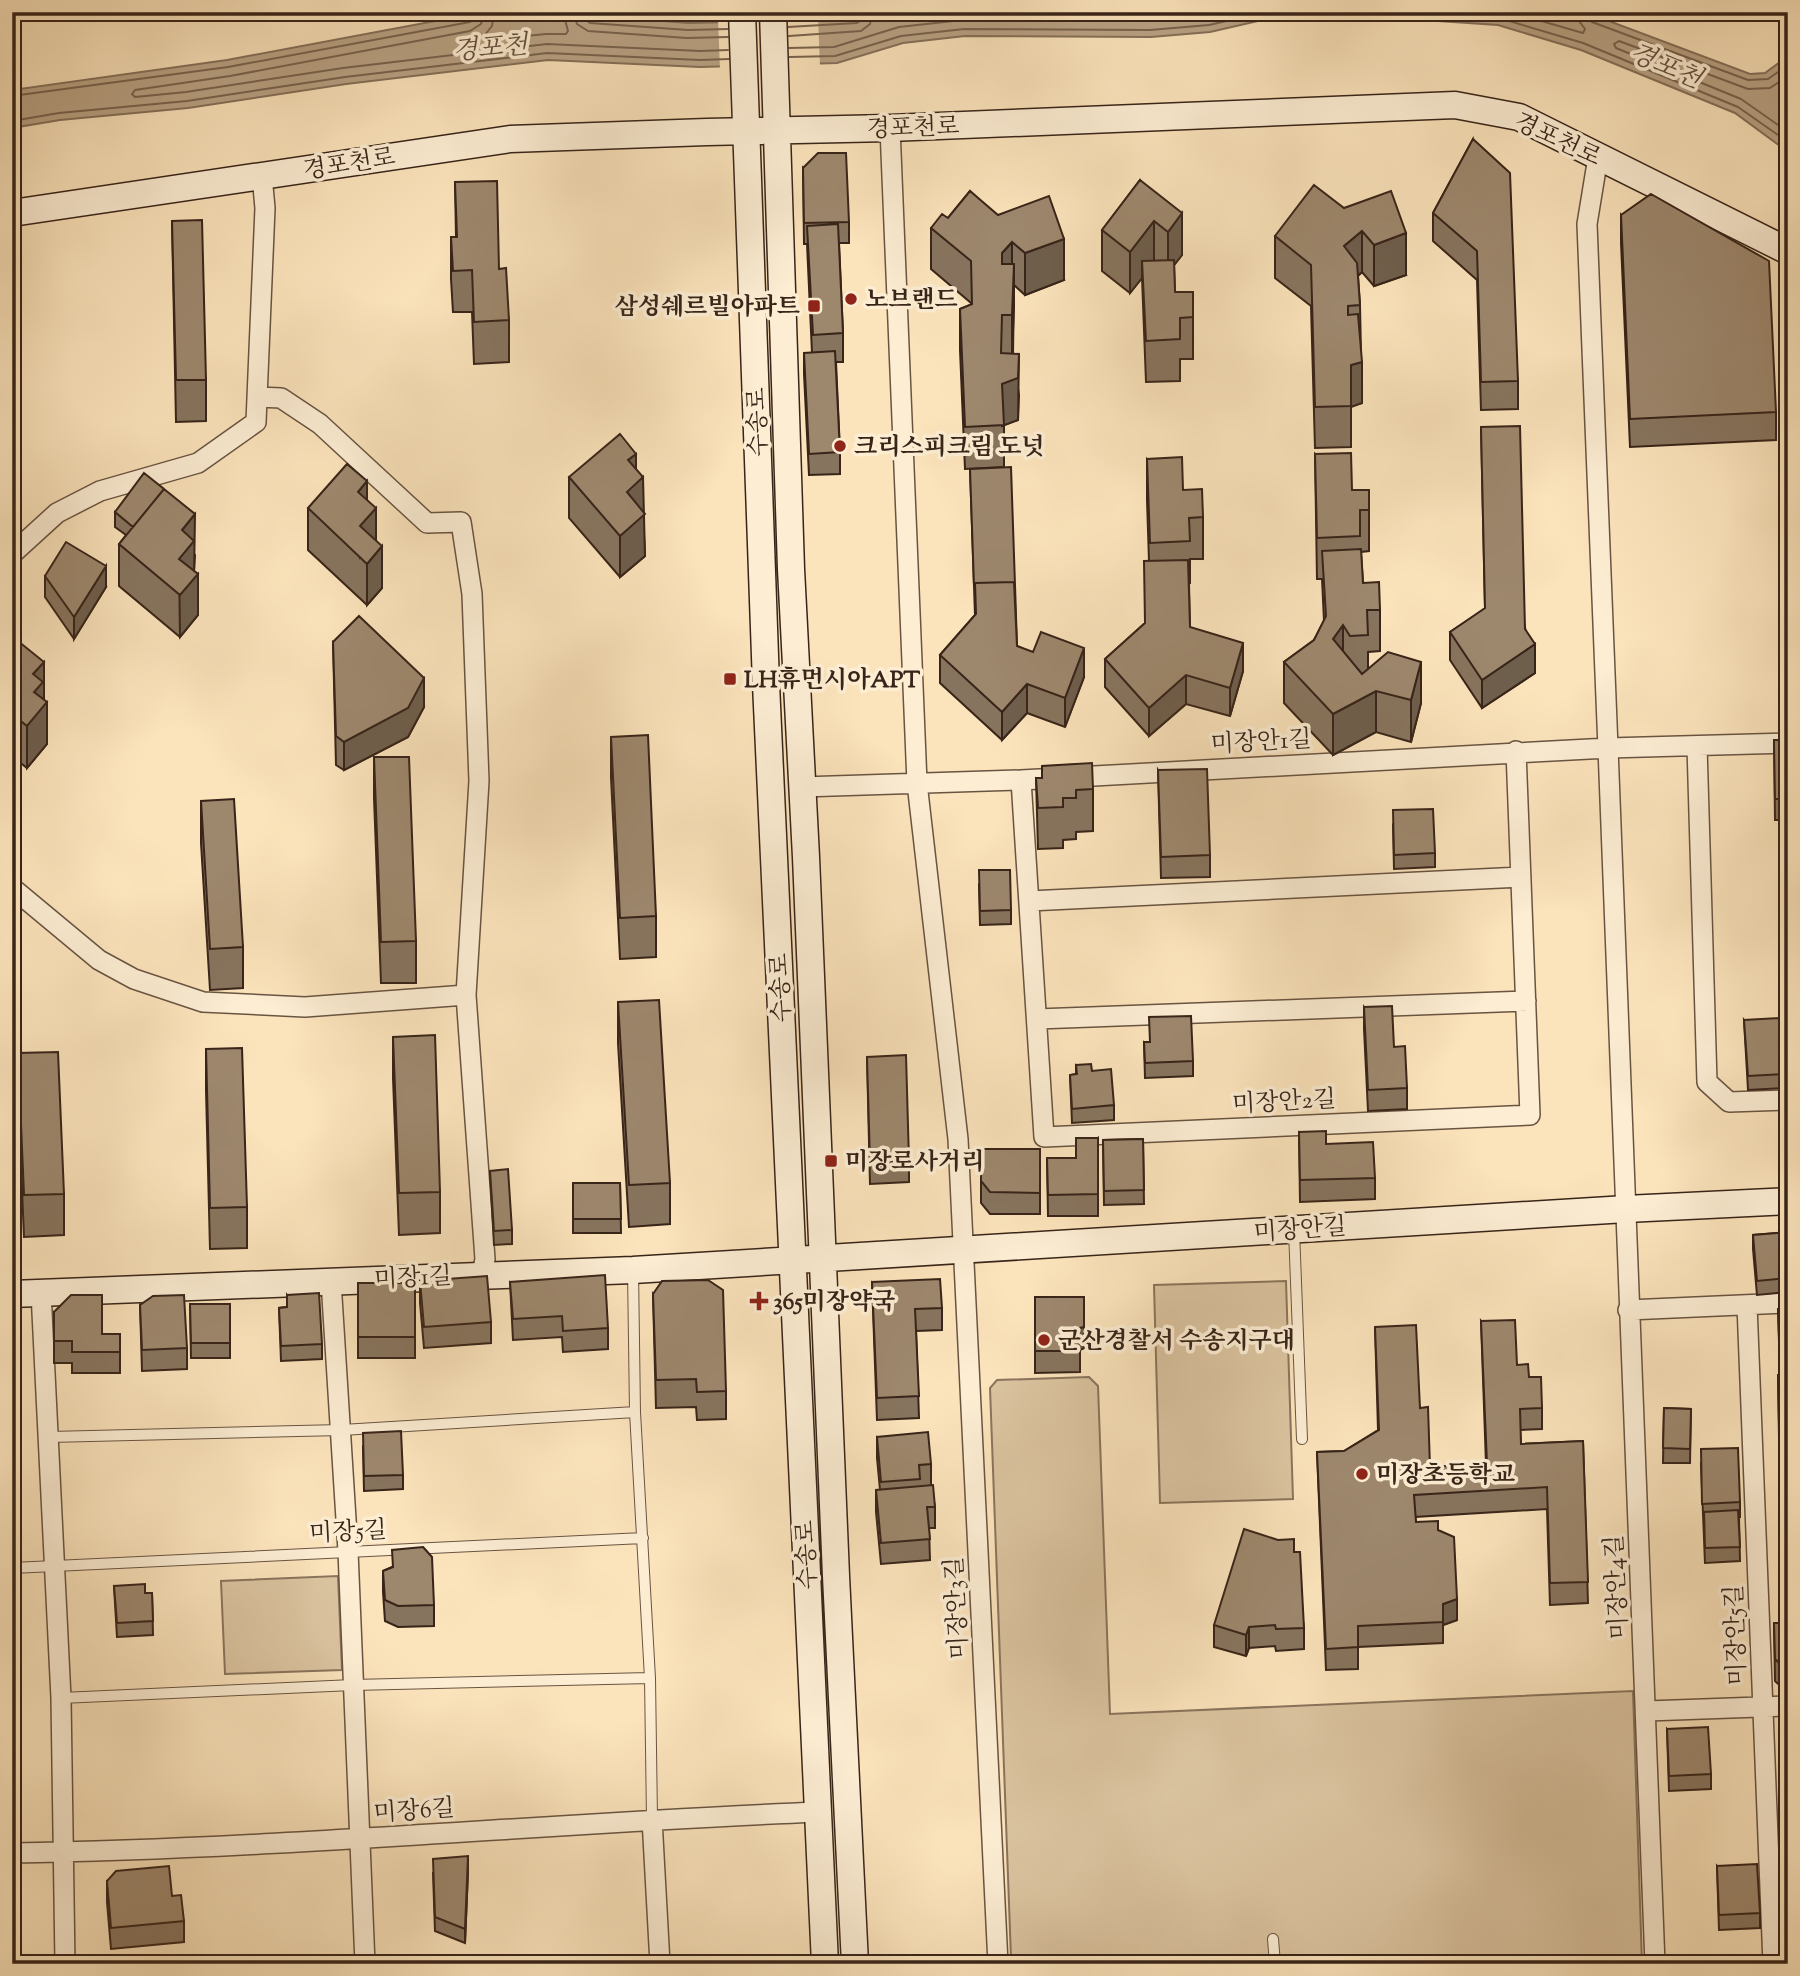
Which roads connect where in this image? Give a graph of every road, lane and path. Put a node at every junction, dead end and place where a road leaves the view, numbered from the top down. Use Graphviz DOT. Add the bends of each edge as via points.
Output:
graph roads {
  1 [pos="742,12"];
  2 [pos="773,12"];
  3 [pos="747,121"];
  4 [pos="776,121"];
  5 [pos="890,128"];
  6 [pos="1598,157"];
  7 [pos="262,176"];
  8 [pos="12,214"];
  9 [pos="1788,251"];
  10 [pos="258,397"];
  11 [pos="12,554"];
  12 [pos="1788,743"];
  13 [pos="1697,746"];
  14 [pos="1608,748"];
  15 [pos="1516,751"];
  16 [pos="1021,780"];
  17 [pos="917,783"];
  18 [pos="802,787"];
  19 [pos="1521,877"];
  20 [pos="12,892"];
  21 [pos="1029,901"];
  22 [pos="466,995"];
  23 [pos="1526,1001"];
  24 [pos="1037,1019"];
  25 [pos="1788,1100"];
  26 [pos="1788,1201"];
  27 [pos="1626,1209"];
  28 [pos="1294,1229"];
  29 [pos="962,1250"];
  30 [pos="809,1260"];
  31 [pos="632,1270"];
  32 [pos="482,1274"];
  33 [pos="331,1281"];
  34 [pos="41,1292"];
  35 [pos="12,1294"];
  36 [pos="1788,1303"];
  37 [pos="1747,1305"];
  38 [pos="1628,1310"];
  39 [pos="635,1412"];
  40 [pos="342,1430"];
  41 [pos="48,1437"];
  42 [pos="1302,1439"];
  43 [pos="643,1538"];
  44 [pos="348,1551"];
  45 [pos="54,1566"];
  46 [pos="12,1567"];
  47 [pos="650,1678"];
  48 [pos="353,1685"];
  49 [pos="61,1698"];
  50 [pos="1763,1706"];
  51 [pos="1788,1706"];
  52 [pos="1647,1711"];
  53 [pos="818,1812"];
  54 [pos="652,1819"];
  55 [pos="359,1838"];
  56 [pos="63,1852"];
  57 [pos="12,1853"];
  58 [pos="1273,1939"];
  59 [pos="65,1964"];
  60 [pos="365,1964"];
  61 [pos="660,1964"];
  62 [pos="825,1964"];
  63 [pos="855,1964"];
  64 [pos="998,1964"];
  65 [pos="1275,1964"];
  66 [pos="1655,1964"];
  67 [pos="1773,1964"];
  1 -- 3 [label="street, 수송로"];
  2 -- 4 [label="street, 수송로"];
  3 -- 4 [label="street, 경포천로"];
  3 -- 7 [label="street, 경포천로" via="510,139"];
  3 -- 30 [label="street, 수송로" via="766,684"];
  4 -- 5 [label="street, 경포천로"];
  4 -- 18 [label="street, 수송로"];
  5 -- 6 [label="street, 경포천로" via="1455,105 1519,117"];
  5 -- 17 [label="street"];
  6 -- 9 [label="street, 경포천로"];
  6 -- 14 [label="street" via="1587,224"];
  7 -- 8 [label="street, 경포천로"];
  7 -- 10 [label="street" via="265,208"];
  10 -- 11 [label="street" via="256,422 198,463 100,491 57,513"];
  10 -- 22 [label="street" via="281,398 320,424 427,523 461,522 472,594 478,781"];
  12 -- 13 [label="street, 미장안1길"];
  13 -- 14 [label="street, 미장안1길"];
  13 -- 25 [label="street" via="1707,1082 1729,1102"];
  14 -- 15 [label="street, 미장안1길"];
  14 -- 27 [label="street"];
  15 -- 16 [label="street, 미장안1길"];
  15 -- 19 [label="street, 미장안2길"];
  16 -- 17 [label="street, 미장안1길"];
  16 -- 21 [label="street, 미장안2길"];
  17 -- 18 [label="street, 미장안1길"];
  17 -- 29 [label="street" via="958,1139"];
  18 -- 30 [label="street, 수송로"];
  19 -- 21 [label="street"];
  19 -- 23 [label="street, 미장안2길"];
  20 -- 22 [label="street" via="99,960 134,979 203,1002 305,1007"];
  21 -- 24 [label="street, 미장안2길"];
  22 -- 32 [label="street" via="485,1259"];
  23 -- 24 [label="street"];
  23 -- 24 [label="street, 미장안2길" via="1530,1115 1044,1137"];
  26 -- 27 [label="street, 미장안길"];
  27 -- 28 [label="street, 미장안길"];
  27 -- 38 [label="street, 미장안4길"];
  28 -- 29 [label="street, 미장안길"];
  28 -- 42 [label="lane"];
  29 -- 30 [label="street, 미장안길"];
  29 -- 64 [label="street, 미장안3길"];
  30 -- 31 [label="street, 미장1길"];
  30 -- 53 [label="street, 수송로"];
  30 -- 63 [label="street, 수송로"];
  31 -- 32 [label="street, 미장1길"];
  31 -- 39 [label="lane"];
  32 -- 33 [label="street, 미장1길"];
  33 -- 34 [label="street, 미장1길"];
  33 -- 40 [label="street"];
  34 -- 35 [label="street, 미장1길"];
  34 -- 41 [label="street"];
  36 -- 37 [label="street"];
  37 -- 38 [label="street"];
  37 -- 50 [label="street, 미장안5길"];
  38 -- 52 [label="street, 미장안4길"];
  39 -- 40 [label="lane"];
  39 -- 43 [label="lane"];
  40 -- 41 [label="lane"];
  40 -- 44 [label="street"];
  41 -- 45 [label="street"];
  43 -- 44 [label="lane, 미장5길"];
  43 -- 47 [label="lane"];
  44 -- 45 [label="lane, 미장5길"];
  44 -- 48 [label="street"];
  45 -- 46 [label="lane, 미장5길"];
  45 -- 49 [label="street"];
  47 -- 48 [label="lane"];
  47 -- 54 [label="lane"];
  48 -- 49 [label="lane"];
  48 -- 55 [label="street"];
  49 -- 56 [label="street"];
  50 -- 51 [label="street"];
  50 -- 52 [label="street"];
  50 -- 67 [label="street, 미장안5길"];
  52 -- 66 [label="street, 미장안4길"];
  53 -- 54 [label="street, 미장6길"];
  53 -- 62 [label="street, 수송로"];
  54 -- 55 [label="street, 미장6길"];
  54 -- 61 [label="street"];
  55 -- 56 [label="street, 미장6길"];
  55 -- 60 [label="street"];
  56 -- 57 [label="street, 미장6길"];
  56 -- 59 [label="street"];
  58 -- 65 [label="lane"];
}
